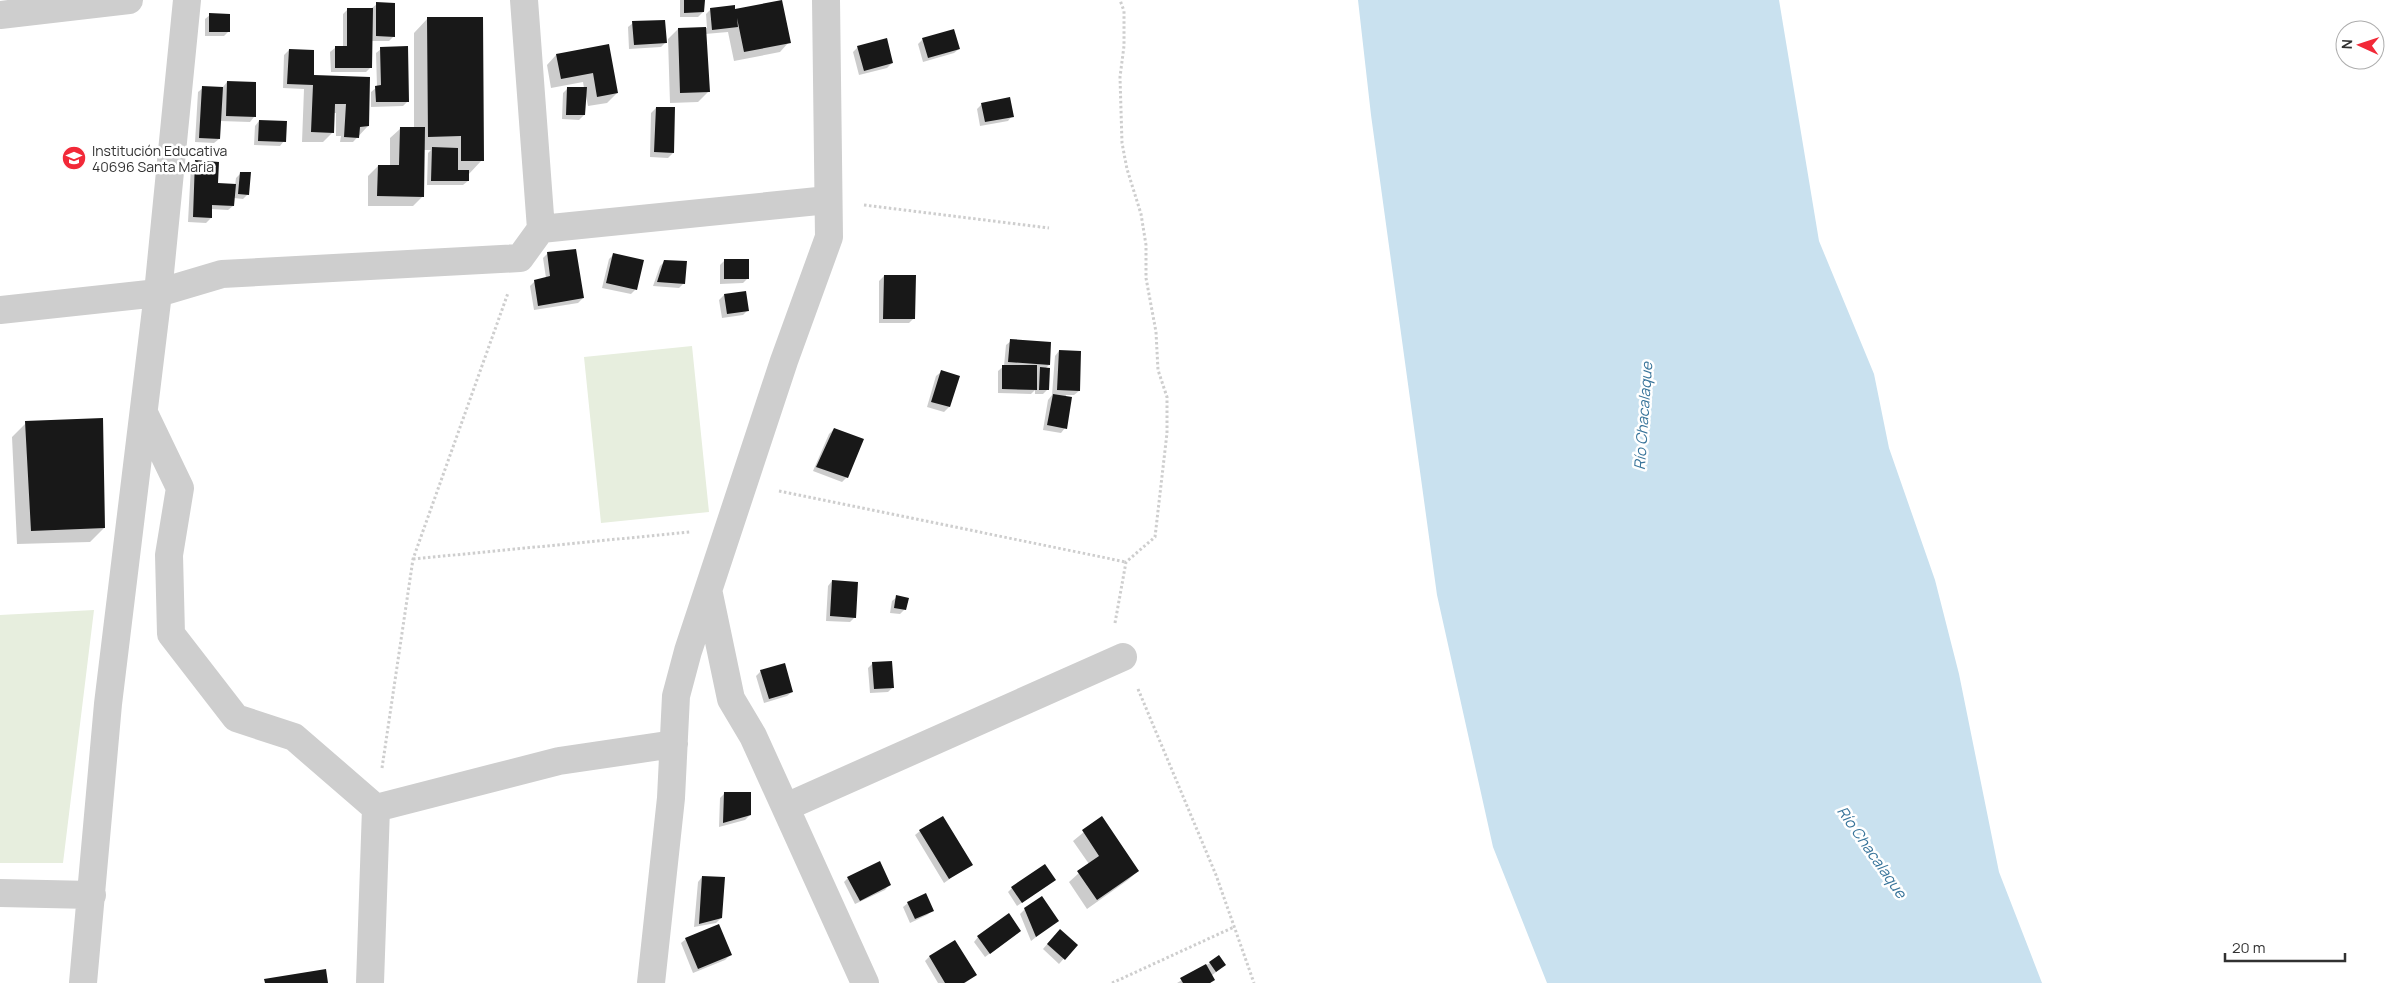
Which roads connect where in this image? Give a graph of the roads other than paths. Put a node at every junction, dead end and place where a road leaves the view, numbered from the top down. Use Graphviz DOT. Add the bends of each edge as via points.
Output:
graph roads {
  1 [pos="129,0"];
  2 [pos="187,0"];
  3 [pos="524,0"];
  4 [pos="826,0"];
  5 [pos="0,15"];
  6 [pos="828,200"];
  7 [pos="541,229"];
  8 [pos="158,293"];
  9 [pos="0,310"];
  10 [pos="144,413"];
  11 [pos="708,591"];
  12 [pos="1123,657"];
  13 [pos="674,744"];
  14 [pos="786,807"];
  15 [pos="376,808"];
  16 [pos="0,893"];
  17 [pos="92,895"];
  18 [pos="83,983"];
  19 [pos="370,983"];
  20 [pos="651,983"];
  21 [pos="864,983"];
  1 -- 5 [label="street"];
  2 -- 8 [label="street"];
  3 -- 7 [label="street"];
  4 -- 6 [label="street"];
  6 -- 7 [label="street"];
  6 -- 11 [label="street" via="829,237"];
  7 -- 8 [label="street" via="520,258 222,274"];
  8 -- 9 [label="street"];
  8 -- 10 [label="street"];
  10 -- 15 [label="street" via="180,488 170,555 171,634 236,718 294,737"];
  10 -- 17 [label="street" via="108,704"];
  11 -- 13 [label="street" via="676,696"];
  11 -- 14 [label="street" via="731,699 753,736"];
  12 -- 14 [label="street"];
  13 -- 15 [label="street" via="559,761"];
  13 -- 20 [label="street"];
  14 -- 21 [label="street"];
  15 -- 19 [label="street"];
  16 -- 17 [label="street"];
  17 -- 18 [label="street"];
}
